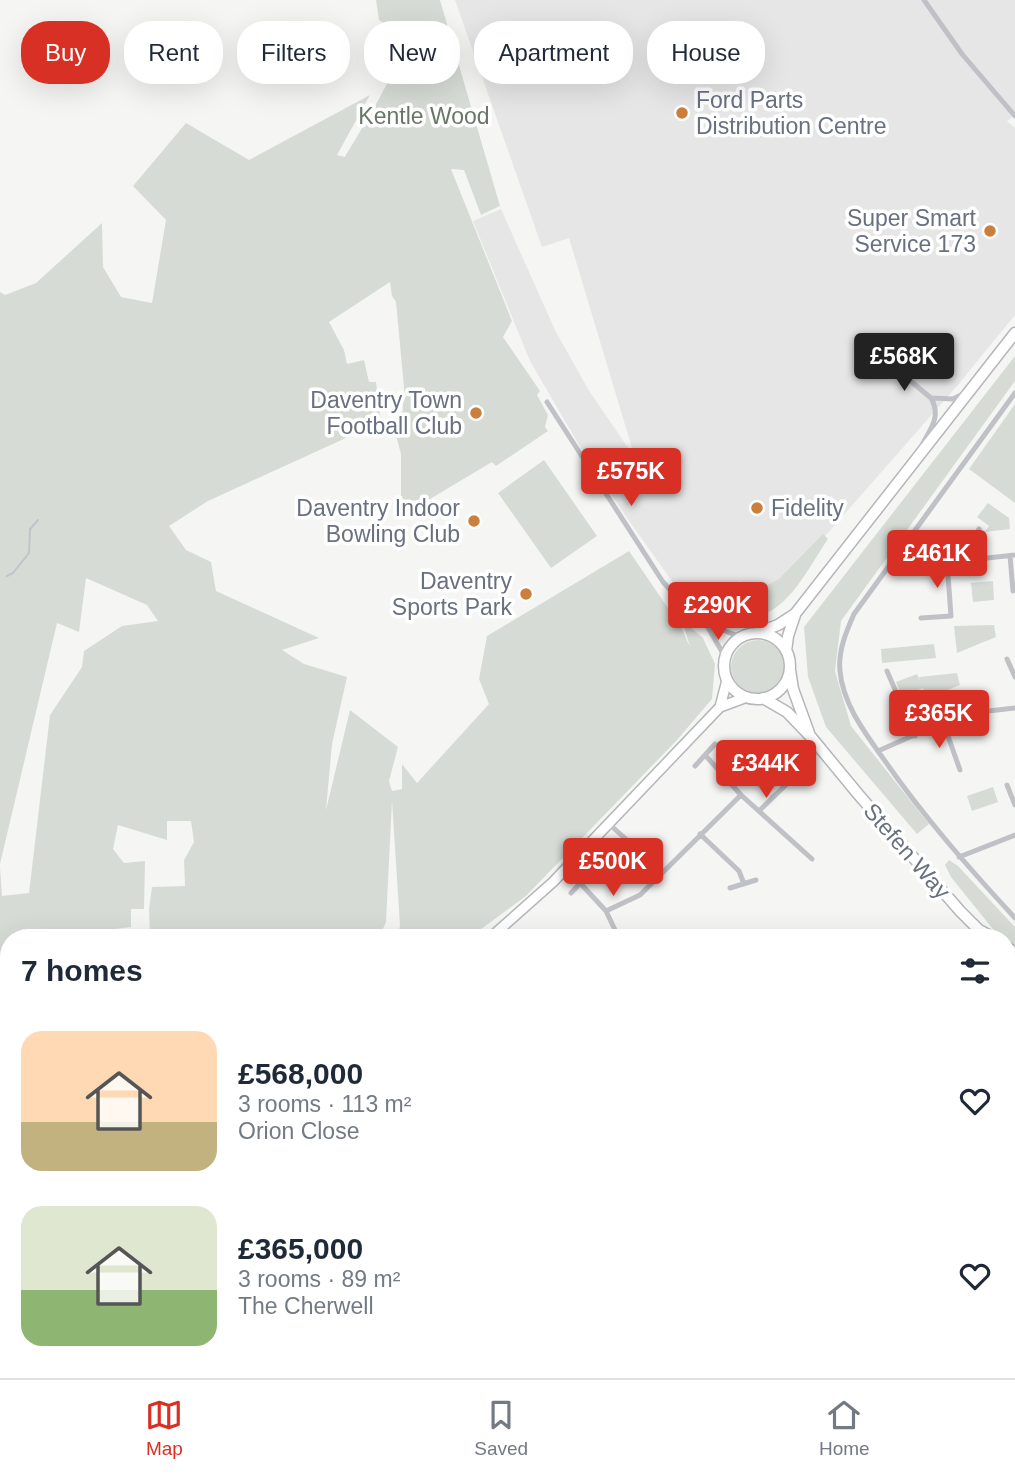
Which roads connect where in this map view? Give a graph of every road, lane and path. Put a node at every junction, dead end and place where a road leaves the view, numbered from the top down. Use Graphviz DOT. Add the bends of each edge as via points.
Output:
graph roads {
  1 [pos="924,0"];
  2 [pos="1015,116"];
  3 [pos="1015,332"];
  4 [pos="895,368"];
  5 [pos="971,389"];
  6 [pos="1015,393"];
  7 [pos="931,398"];
  8 [pos="547,402"];
  9 [pos="914,462"];
  10 [pos="979,529"];
  11 [pos="907,541"];
  12 [pos="1012,556"];
  13 [pos="978,559"];
  14 [pos="947,562"];
  15 [pos="1013,591"];
  16 [pos="795,614"];
  17 [pos="921,618"];
  18 [pos="705,622"];
  19 [pos="756,633"];
  20 [pos="741,637"];
  21 [pos="786,652"];
  22 [pos="725,657"];
  23 [pos="1007,659"];
  24 [pos="790,666"];
  25 [pos="887,671"];
  26 [pos="1015,677"];
  27 [pos="727,680"];
  28 [pos="747,697"];
  29 [pos="763,698"];
  30 [pos="720,707"];
  31 [pos="1015,708"];
  32 [pos="943,722"];
  33 [pos="915,736"];
  34 [pos="811,737"];
  35 [pos="715,744"];
  36 [pos="878,751"];
  37 [pos="705,755"];
  38 [pos="695,766"];
  39 [pos="960,770"];
  40 [pos="796,775"];
  41 [pos="1007,785"];
  42 [pos="741,795"];
  43 [pos="1015,805"];
  44 [pos="758,811"];
  45 [pos="609,824"];
  46 [pos="700,834"];
  47 [pos="1015,835"];
  48 [pos="959,857"];
  49 [pos="812,859"];
  50 [pos="663,872"];
  51 [pos="588,875"];
  52 [pos="756,880"];
  53 [pos="582,884"];
  54 [pos="744,884"];
  55 [pos="730,888"];
  56 [pos="571,892"];
  57 [pos="606,911"];
  58 [pos="1015,918"];
  59 [pos="499,929"];
  60 [pos="615,929"];
  61 [pos="977,929"];
  1 -- 2 [label="street"];
  3 -- 5 [label="highway"];
  4 -- 7 [label="street"];
  5 -- 7 [label="street" via="953,399"];
  5 -- 9 [label="highway"];
  6 -- 11 [label="street"];
  7 -- 9 [label="street" via="936,416"];
  8 -- 18 [label="street" via="663,582"];
  9 -- 16 [label="highway"];
  10 -- 13 [label="street"];
  11 -- 14 [label="street" via="933,561"];
  11 -- 36 [label="street" via="854,614 842,646 840,670 846,696"];
  12 -- 13 [label="street"];
  12 -- 15 [label="street"];
  13 -- 14 [label="street"];
  14 -- 17 [label="street" via="951,616"];
  16 -- 19 [label="highway"];
  16 -- 21 [label="highway"];
  18 -- 20 [label="street"];
  18 -- 22 [label="street"];
  19 -- 20 [label="highway"];
  19 -- 21 [label="highway" via="775,638"];
  20 -- 22 [label="highway"];
  21 -- 24 [label="highway"];
  22 -- 27 [label="highway"];
  23 -- 26 [label="street"];
  24 -- 29 [label="highway" via="783,685"];
  24 -- 34 [label="highway" via="793,689"];
  25 -- 33 [label="street"];
  27 -- 28 [label="highway"];
  27 -- 30 [label="main road"];
  28 -- 29 [label="highway"];
  28 -- 30 [label="main road"];
  29 -- 34 [label="highway, Stefen Way" via="787,712"];
  30 -- 45 [label="main road"];
  31 -- 32 [label="street" via="962,714"];
  32 -- 33 [label="street"];
  32 -- 39 [label="street"];
  33 -- 36 [label="street"];
  34 -- 61 [label="highway, Stefen Way"];
  35 -- 37 [label="street"];
  36 -- 48 [label="street"];
  37 -- 38 [label="street"];
  37 -- 42 [label="street"];
  40 -- 44 [label="street"];
  41 -- 43 [label="street"];
  42 -- 44 [label="street"];
  42 -- 46 [label="street"];
  44 -- 49 [label="street"];
  45 -- 50 [label="street"];
  45 -- 59 [label="main road"];
  46 -- 50 [label="street"];
  46 -- 54 [label="street" via="739,871"];
  47 -- 48 [label="street"];
  48 -- 58 [label="street"];
  50 -- 57 [label="street" via="640,895"];
  51 -- 53 [label="street"];
  52 -- 54 [label="street"];
  53 -- 56 [label="street"];
  53 -- 57 [label="street"];
  54 -- 55 [label="street"];
  57 -- 60 [label="street"];
}
